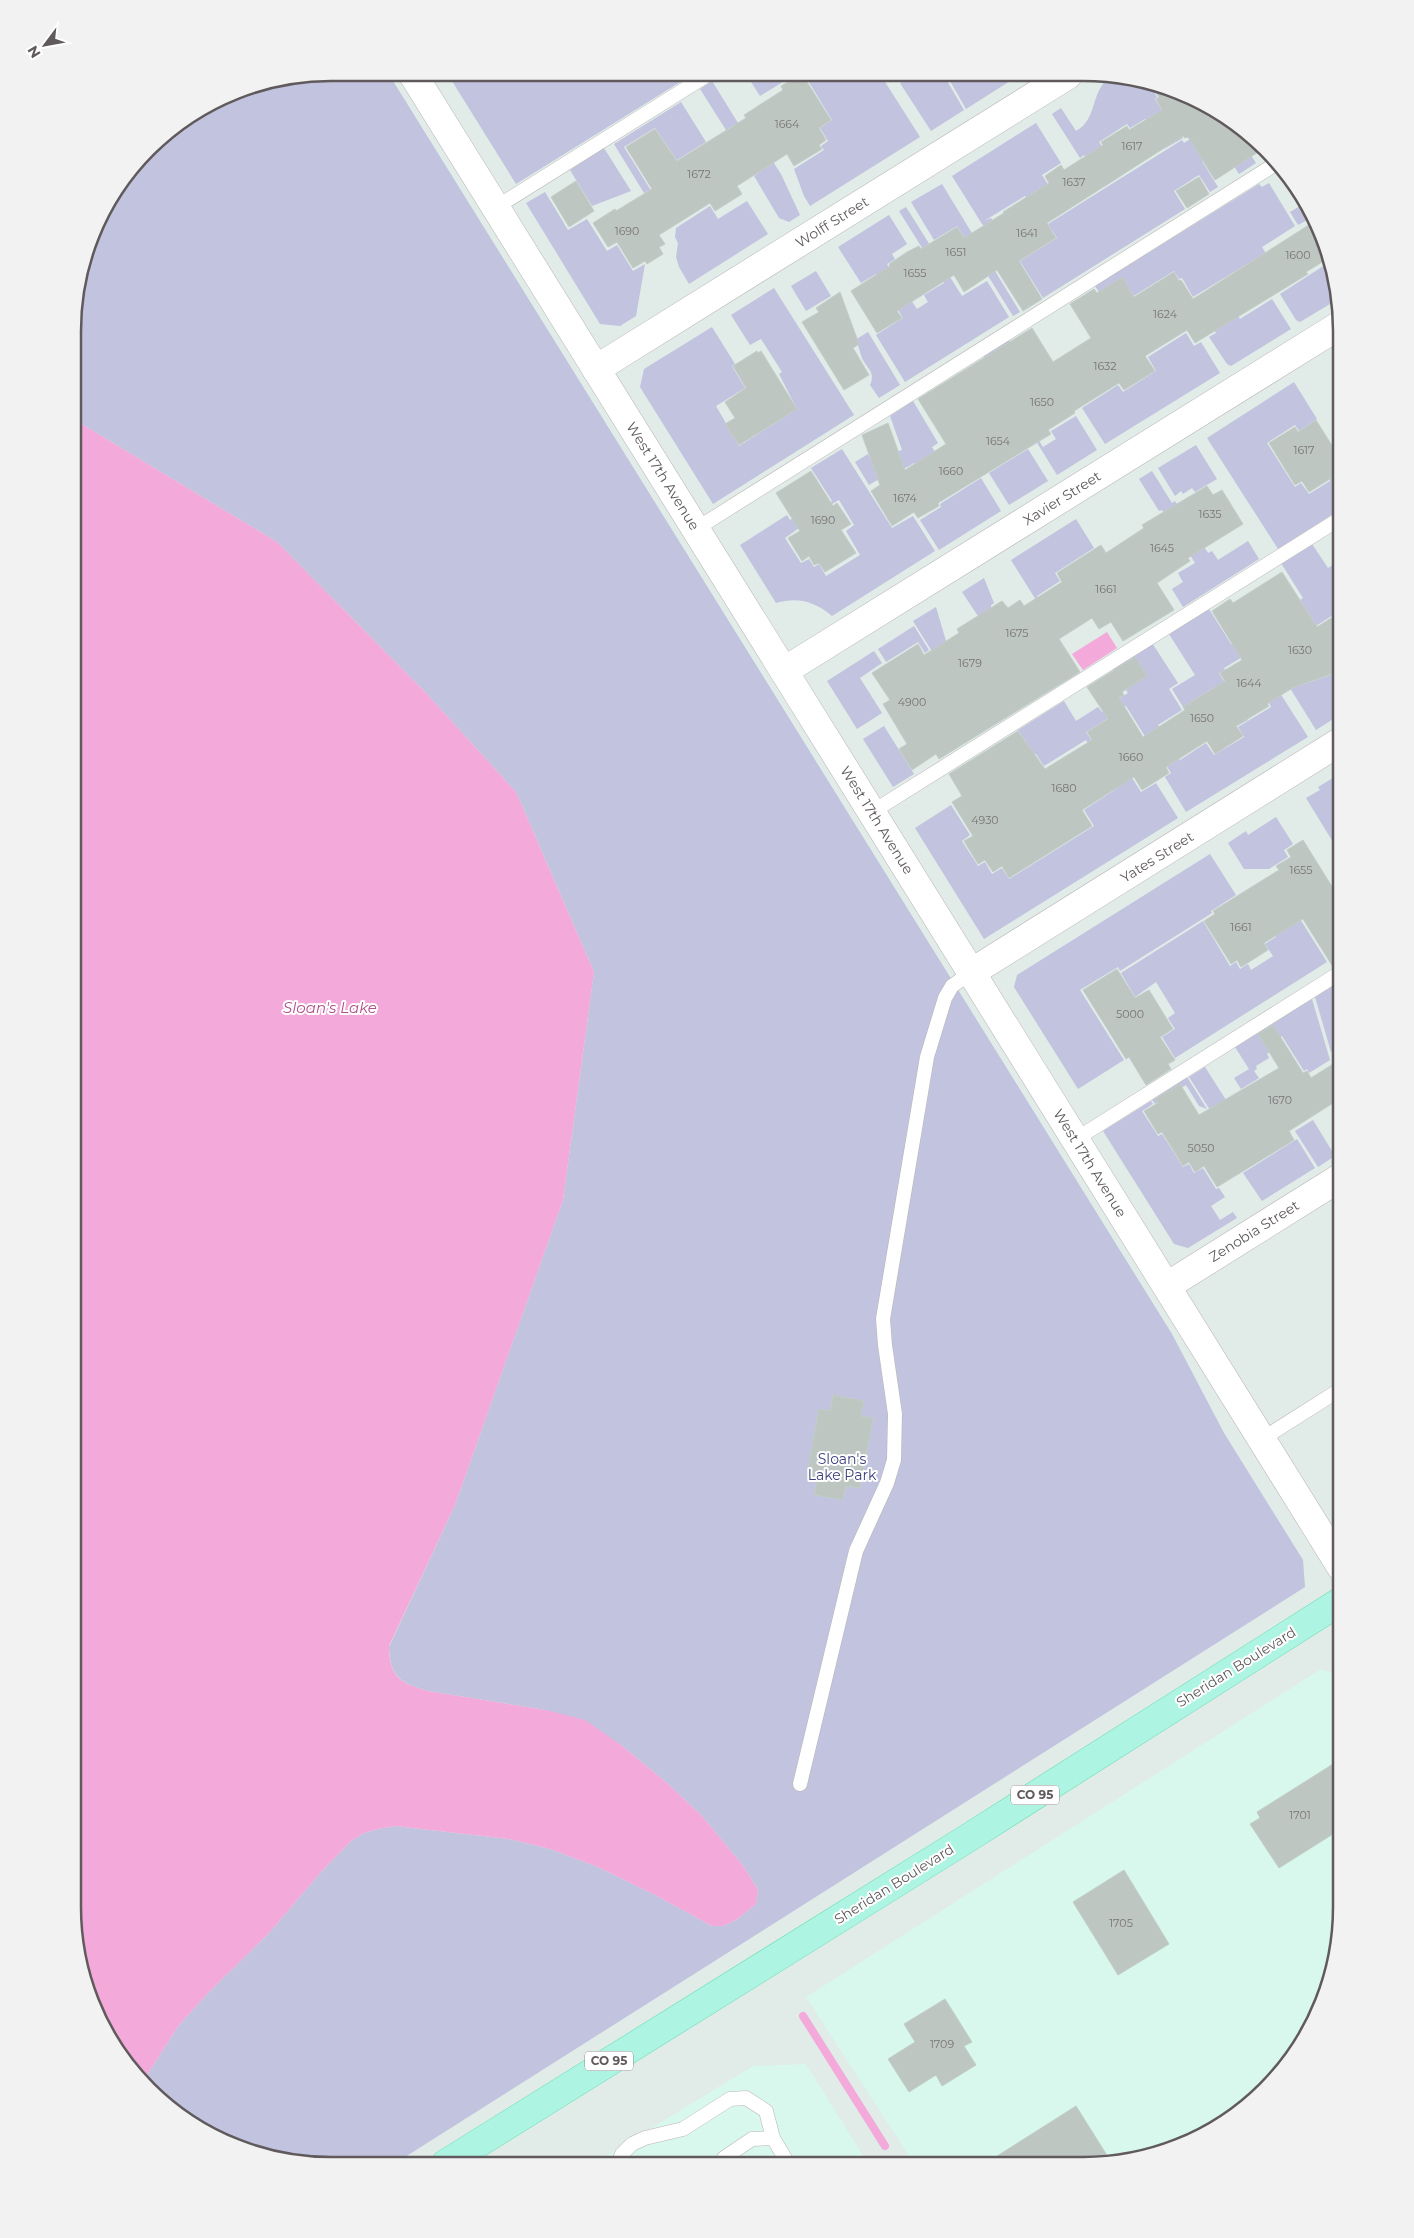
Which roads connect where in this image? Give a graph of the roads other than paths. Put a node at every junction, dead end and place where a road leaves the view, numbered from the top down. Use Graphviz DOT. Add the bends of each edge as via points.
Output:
graph roads {
  1 [pos="417,81"];
  2 [pos="698,81"];
  3 [pos="1058,81"];
  4 [pos="1271,167"];
  5 [pos="495,208"];
  6 [pos="1333,329"];
  7 [pos="596,369"];
  8 [pos="1333,523"];
  9 [pos="696,529"];
  10 [pos="784,671"];
  11 [pos="1333,746"];
  12 [pos="872,812"];
  13 [pos="972,972"];
  14 [pos="1333,977"];
  15 [pos="1076,1139"];
  16 [pos="1333,1182"];
  17 [pos="1166,1286"];
  18 [pos="1333,1394"];
  19 [pos="1262,1439"];
  20 [pos="1333,1554"];
  21 [pos="1333,1606"];
  22 [pos="800,1784"];
  23 [pos="773,2138"];
  24 [pos="456,2157"];
  25 [pos="621,2157"];
  26 [pos="725,2157"];
  27 [pos="784,2157"];
  1 -- 5 [label="street, West 17th Avenue"];
  2 -- 5 [label="lane"];
  3 -- 7 [label="street, Wolff Street"];
  4 -- 9 [label="lane"];
  5 -- 7 [label="street, West 17th Avenue"];
  6 -- 10 [label="street, Xavier Street"];
  7 -- 9 [label="street, West 17th Avenue"];
  8 -- 12 [label="lane"];
  9 -- 10 [label="street, West 17th Avenue"];
  10 -- 12 [label="street, West 17th Avenue"];
  11 -- 13 [label="street, Yates Street"];
  12 -- 13 [label="street, West 17th Avenue"];
  13 -- 15 [label="street, West 17th Avenue"];
  13 -- 22 [label="lane" via="952,986 945,998 927,1057 883,1319 895,1414 894,1460 856,1551"];
  14 -- 15 [label="lane"];
  15 -- 17 [label="street, West 17th Avenue"];
  16 -- 17 [label="street, Zenobia Street"];
  17 -- 19 [label="street, West 17th Avenue"];
  18 -- 19 [label="lane"];
  19 -- 20 [label="street, West 17th Avenue"];
  21 -- 24 [label="main road, Sheridan Boulevard / CO 95"];
  23 -- 25 [label="lane" via="766,2111 746,2098 730,2099 683,2129 632,2144"];
  23 -- 26 [label="lane" via="752,2139"];
  23 -- 27 [label="lane"];
}
